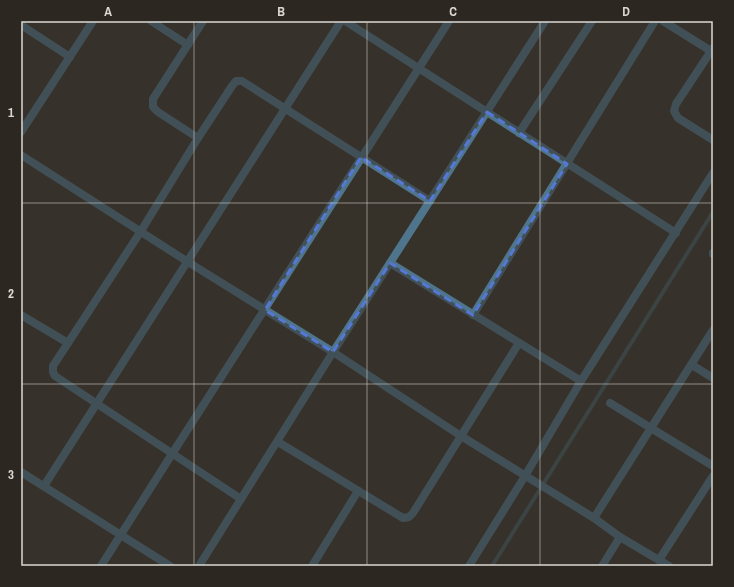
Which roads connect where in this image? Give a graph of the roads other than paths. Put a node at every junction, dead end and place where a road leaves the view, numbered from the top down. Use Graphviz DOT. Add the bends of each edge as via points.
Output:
graph roads {
  1 [pos="93,21"];
  2 [pos="151,21"];
  3 [pos="203,21"];
  4 [pos="340,21"];
  5 [pos="345,21"];
  6 [pos="449,21"];
  7 [pos="545,21"];
  8 [pos="592,21"];
  9 [pos="655,21"];
  10 [pos="663,21"];
  11 [pos="21,26"];
  12 [pos="188,45"];
  13 [pos="712,50"];
  14 [pos="70,57"];
  15 [pos="418,68"];
  16 [pos="284,107"];
  17 [pos="487,112"];
  18 [pos="21,132"];
  19 [pos="519,133"];
  20 [pos="198,138"];
  21 [pos="713,140"];
  22 [pos="21,155"];
  23 [pos="361,157"];
  24 [pos="567,164"];
  25 [pos="713,173"];
  26 [pos="430,201"];
  27 [pos="141,231"];
  28 [pos="676,233"];
  29 [pos="188,262"];
  30 [pos="390,263"];
  31 [pos="265,310"];
  32 [pos="21,315"];
  33 [pos="473,315"];
  34 [pos="713,330"];
  35 [pos="68,343"];
  36 [pos="519,343"];
  37 [pos="333,352"];
  38 [pos="692,365"];
  39 [pos="713,378"];
  40 [pos="581,381"];
  41 [pos="610,403"];
  42 [pos="97,404"];
  43 [pos="650,427"];
  44 [pos="461,436"];
  45 [pos="278,442"];
  46 [pos="172,454"];
  47 [pos="713,466"];
  48 [pos="21,472"];
  49 [pos="525,476"];
  50 [pos="713,476"];
  51 [pos="44,486"];
  52 [pos="358,491"];
  53 [pos="241,499"];
  54 [pos="594,518"];
  55 [pos="121,535"];
  56 [pos="620,536"];
  57 [pos="659,560"];
  58 [pos="472,565"];
  59 [pos="101,566"];
  60 [pos="170,566"];
  61 [pos="199,566"];
  62 [pos="312,566"];
  63 [pos="602,566"];
  64 [pos="669,566"];
  1 -- 14 [label="street"];
  2 -- 12 [label="street"];
  3 -- 12 [label="street"];
  4 -- 16 [label="street"];
  5 -- 15 [label="street"];
  6 -- 15 [label="street"];
  7 -- 17 [label="street"];
  8 -- 19 [label="street"];
  9 -- 24 [label="street"];
  10 -- 13 [label="street"];
  11 -- 14 [label="street"];
  12 -- 20 [label="street" via="153,99 153,106"];
  13 -- 21 [label="street" via="676,104 674,111 678,118"];
  14 -- 18 [label="street"];
  15 -- 17 [label="street"];
  15 -- 23 [label="street"];
  16 -- 20 [label="street" via="242,81 236,81"];
  16 -- 23 [label="street"];
  16 -- 29 [label="street"];
  17 -- 19 [label="street"];
  17 -- 26 [label="street"];
  19 -- 24 [label="street"];
  20 -- 27 [label="street"];
  22 -- 27 [label="street"];
  23 -- 26 [label="street"];
  23 -- 31 [label="street"];
  24 -- 28 [label="street"];
  24 -- 33 [label="street"];
  25 -- 28 [label="street"];
  26 -- 30 [label="street"];
  27 -- 29 [label="street"];
  27 -- 35 [label="street"];
  28 -- 40 [label="street"];
  29 -- 31 [label="street"];
  29 -- 42 [label="street"];
  30 -- 33 [label="street"];
  30 -- 37 [label="street"];
  31 -- 37 [label="street"];
  31 -- 46 [label="street"];
  32 -- 35 [label="street"];
  33 -- 36 [label="street"];
  34 -- 38 [label="street"];
  35 -- 42 [label="street" via="53,366 53,372 55,376"];
  36 -- 40 [label="street"];
  36 -- 44 [label="street"];
  37 -- 44 [label="street"];
  37 -- 45 [label="street"];
  38 -- 39 [label="street"];
  38 -- 43 [label="street"];
  40 -- 49 [label="street"];
  41 -- 43 [label="street"];
  42 -- 46 [label="street"];
  42 -- 51 [label="street"];
  43 -- 47 [label="street"];
  43 -- 54 [label="street"];
  44 -- 49 [label="street"];
  44 -- 52 [label="street" via="409,517 403,518"];
  45 -- 52 [label="street"];
  45 -- 53 [label="street"];
  46 -- 53 [label="street"];
  46 -- 55 [label="street"];
  48 -- 51 [label="street"];
  49 -- 54 [label="street"];
  49 -- 58 [label="street"];
  50 -- 57 [label="street"];
  51 -- 55 [label="street"];
  52 -- 62 [label="street"];
  53 -- 61 [label="street"];
  54 -- 56 [label="street"];
  55 -- 59 [label="street"];
  55 -- 60 [label="street"];
  56 -- 57 [label="street"];
  56 -- 63 [label="street"];
  57 -- 64 [label="street"];
}
